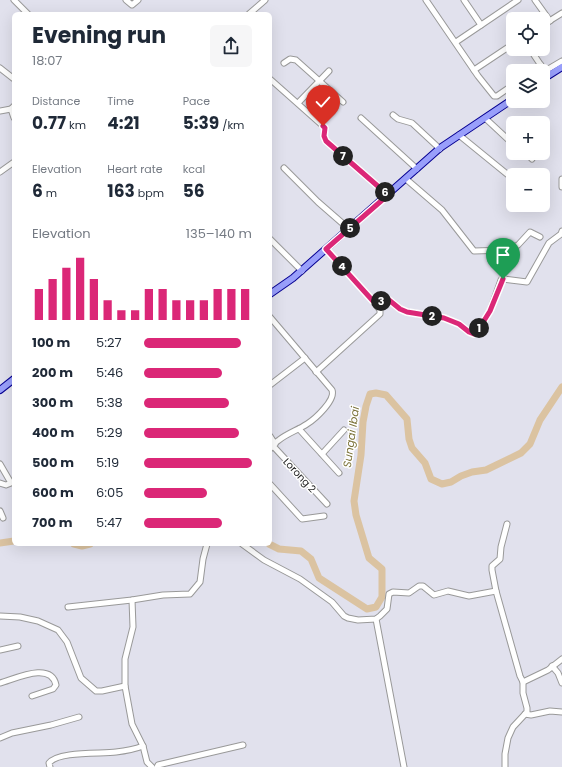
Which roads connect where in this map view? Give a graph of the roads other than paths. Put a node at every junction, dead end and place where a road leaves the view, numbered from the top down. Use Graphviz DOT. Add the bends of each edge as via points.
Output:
graph roads {
  1 [pos="14,0"];
  2 [pos="126,0"];
  3 [pos="138,0"];
  4 [pos="265,0"];
  5 [pos="426,0"];
  6 [pos="464,0"];
  7 [pos="518,0"];
  8 [pos="535,0"];
  9 [pos="26,12"];
  10 [pos="251,12"];
  11 [pos="544,12"];
  12 [pos="562,13"];
  13 [pos="550,21"];
  14 [pos="481,25"];
  15 [pos="456,42"];
  16 [pos="506,49"];
  17 [pos="562,61"];
  18 [pos="284,62"];
  19 [pos="562,67"];
  20 [pos="0,68"];
  21 [pos="328,70"];
  22 [pos="474,70"];
  23 [pos="550,71"];
  24 [pos="550,73"];
  25 [pos="12,77"];
  26 [pos="272,81"];
  27 [pos="319,81"];
  28 [pos="506,90"];
  29 [pos="342,102"];
  30 [pos="298,103"];
  31 [pos="506,104"];
  32 [pos="12,107"];
  33 [pos="0,111"];
  34 [pos="392,115"];
  35 [pos="361,118"];
  36 [pos="485,118"];
  37 [pos="459,135"];
  38 [pos="506,138"];
  39 [pos="440,149"];
  40 [pos="12,163"];
  41 [pos="284,168"];
  42 [pos="417,169"];
  43 [pos="0,172"];
  44 [pos="506,173"];
  45 [pos="406,179"];
  46 [pos="562,180"];
  47 [pos="562,187"];
  48 [pos="388,195"];
  49 [pos="349,229"];
  50 [pos="562,231"];
  51 [pos="540,237"];
  52 [pos="272,241"];
  53 [pos="326,249"];
  54 [pos="302,271"];
  55 [pos="272,293"];
  56 [pos="373,301"];
  57 [pos="272,319"];
  58 [pos="305,358"];
  59 [pos="316,372"];
  60 [pos="12,381"];
  61 [pos="272,383"];
  62 [pos="0,390"];
  63 [pos="299,429"];
  64 [pos="344,430"];
  65 [pos="273,446"];
  66 [pos="322,454"];
  67 [pos="0,464"];
  68 [pos="339,473"];
  69 [pos="0,483"];
  70 [pos="272,486"];
  71 [pos="327,504"];
  72 [pos="0,511"];
  73 [pos="324,516"];
  74 [pos="3,518"];
  75 [pos="507,524"];
  76 [pos="206,546"];
  77 [pos="245,546"];
  78 [pos="496,591"];
  79 [pos="132,600"];
  80 [pos="68,607"];
  81 [pos="0,616"];
  82 [pos="376,619"];
  83 [pos="18,646"];
  84 [pos="0,650"];
  85 [pos="562,659"];
  86 [pos="552,666"];
  87 [pos="523,682"];
  88 [pos="0,683"];
  89 [pos="562,684"];
  90 [pos="126,686"];
  91 [pos="32,696"];
  92 [pos="562,712"];
  93 [pos="525,714"];
  94 [pos="79,716"];
  95 [pos="0,738"];
  96 [pos="243,745"];
  97 [pos="143,746"];
  98 [pos="50,767"];
  99 [pos="152,767"];
  100 [pos="157,767"];
  101 [pos="404,767"];
  102 [pos="506,767"];
  1 -- 9 [label="street"];
  2 -- 3 [label="street" via="132,5"];
  4 -- 10 [label="street"];
  5 -- 15 [label="street"];
  6 -- 14 [label="street"];
  7 -- 14 [label="street"];
  8 -- 11 [label="street"];
  12 -- 13 [label="street"];
  14 -- 15 [label="street"];
  15 -- 22 [label="street"];
  16 -- 22 [label="street"];
  17 -- 23 [label="street"];
  18 -- 27 [label="street" via="296,60"];
  19 -- 24 [label="main road"];
  20 -- 25 [label="street"];
  21 -- 27 [label="street"];
  22 -- 28 [label="street" via="494,96"];
  26 -- 30 [label="street"];
  27 -- 29 [label="street"];
  27 -- 30 [label="street"];
  30 -- 48 [label="street" via="325,128 326,141"];
  31 -- 36 [label="main road"];
  32 -- 33 [label="street"];
  34 -- 39 [label="street" via="412,123"];
  35 -- 42 [label="street"];
  36 -- 37 [label="main road"];
  36 -- 38 [label="street"];
  37 -- 39 [label="main road"];
  37 -- 44 [label="street"];
  39 -- 42 [label="main road"];
  40 -- 43 [label="street"];
  41 -- 49 [label="street"];
  42 -- 45 [label="main road"];
  45 -- 48 [label="main road"];
  45 -- 51 [label="street" via="442,210 474,251 507,250 518,245 530,232"];
  46 -- 47 [label="street"];
  48 -- 49 [label="main road"];
  49 -- 53 [label="main road"];
  50 -- 56 [label="street" via="549,243 527,282 501,280 490,311 476,333 471,334 459,324 444,318 403,310 389,300"];
  52 -- 54 [label="street"];
  53 -- 54 [label="main road"];
  53 -- 56 [label="street"];
  54 -- 55 [label="main road"];
  56 -- 59 [label="street" via="380,314"];
  57 -- 58 [label="street"];
  58 -- 59 [label="street"];
  58 -- 61 [label="street"];
  59 -- 63 [label="street" via="332,390 332,397 315,417"];
  60 -- 62 [label="main road"];
  63 -- 65 [label="street" via="278,440"];
  63 -- 66 [label="street"];
  64 -- 66 [label="street"];
  65 -- 71 [label="street, Lorong 2"];
  66 -- 68 [label="street"];
  67 -- 69 [label="street" via="11,481 6,485"];
  70 -- 73 [label="street" via="302,519"];
  72 -- 74 [label="street"];
  75 -- 78 [label="street" via="500,559 492,568"];
  76 -- 79 [label="street" via="199,584 189,595 163,595"];
  77 -- 82 [label="street" via="264,560 300,579 332,602 344,616 358,620"];
  78 -- 82 [label="street" via="469,596 448,591 434,595 423,586 419,586 408,593 391,592 388,596 387,609"];
  78 -- 87 [label="street"];
  79 -- 80 [label="street"];
  79 -- 90 [label="street" via="133,627 125,659"];
  81 -- 90 [label="street" via="38,621 58,630 67,642 81,678 96,691"];
  82 -- 101 [label="street"];
  83 -- 84 [label="street"];
  85 -- 86 [label="street"];
  86 -- 87 [label="street"];
  86 -- 89 [label="street"];
  87 -- 93 [label="street" via="527,708"];
  88 -- 91 [label="street" via="37,672 47,673 53,678 56,685 53,689"];
  90 -- 97 [label="street" via="131,721"];
  92 -- 93 [label="street"];
  93 -- 102 [label="street" via="513,727 508,738"];
  94 -- 95 [label="street"];
  96 -- 100 [label="street"];
  97 -- 98 [label="street" via="116,752 70,754 52,759"];
  97 -- 99 [label="street" via="145,759"];
}
